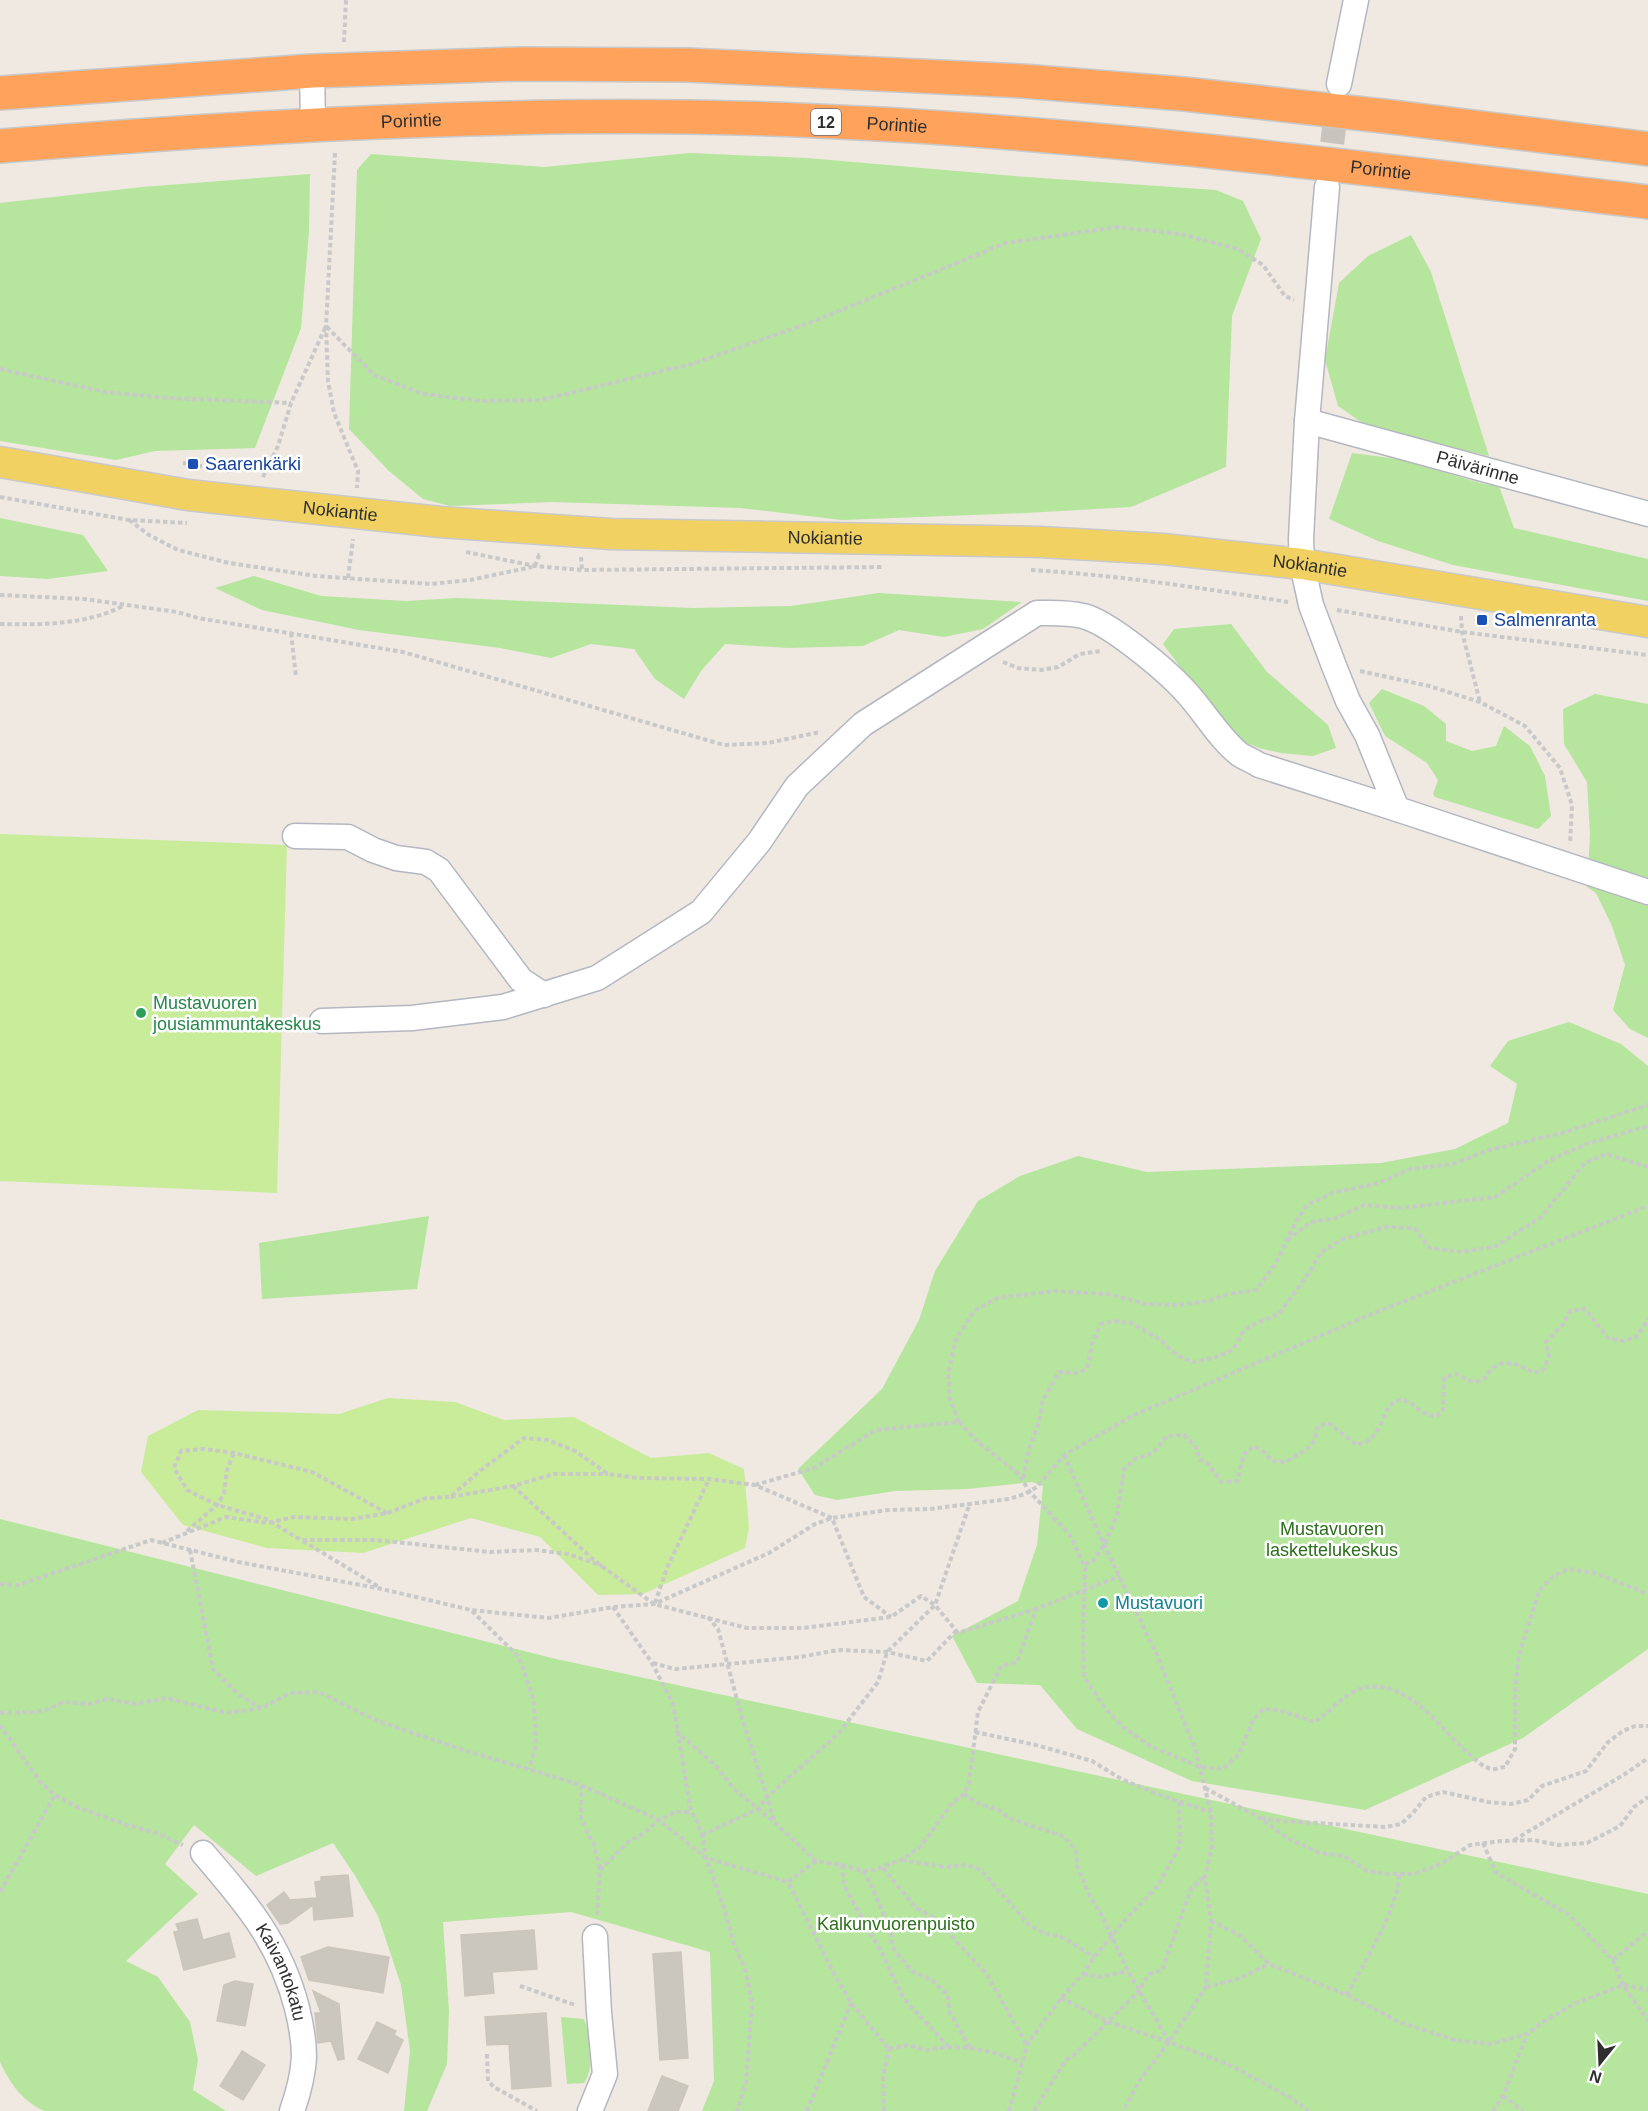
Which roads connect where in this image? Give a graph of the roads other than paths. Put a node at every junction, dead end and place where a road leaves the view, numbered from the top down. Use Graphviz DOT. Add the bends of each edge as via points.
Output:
graph roads {
  1 [pos="1356,0"];
  2 [pos="312,71"];
  3 [pos="1340,84"];
  4 [pos="0,93"];
  5 [pos="313,124"];
  6 [pos="0,146"];
  7 [pos="1648,149"];
  8 [pos="1327,187"];
  9 [pos="1648,202"];
  10 [pos="1308,421"];
  11 [pos="0,462"];
  12 [pos="1648,514"];
  13 [pos="1302,564"];
  14 [pos="1648,622"];
  15 [pos="1397,810"];
  16 [pos="295,836"];
  17 [pos="1648,892"];
  18 [pos="544,994"];
  19 [pos="322,1021"];
  20 [pos="203,1853"];
  21 [pos="596,1937"];
  22 [pos="292,2111"];
  23 [pos="590,2111"];
  1 -- 3 [label="street"];
  2 -- 4 [label="highway"];
  2 -- 5 [label="street"];
  2 -- 7 [label="highway" via="520,64 688,64 1010,80 1184,94"];
  5 -- 6 [label="highway, Porintie / 12"];
  5 -- 9 [label="highway, Porintie / 12" via="521,117 690,117 1013,132 1179,147"];
  8 -- 10 [label="street"];
  10 -- 12 [label="street, Päivärinne"];
  10 -- 13 [label="street"];
  11 -- 13 [label="main road, Nokiantie" via="188,495 451,523 611,534 1040,542 1163,549"];
  13 -- 14 [label="main road, Nokiantie"];
  13 -- 15 [label="street" via="1311,605 1334,666 1368,735"];
  15 -- 17 [label="street"];
  15 -- 18 [label="street" via="1259,765 1240,754 1158,665 1106,627 1084,616 1037,613 862,724 797,786 759,842 701,912 597,978"];
  16 -- 18 [label="street" via="348,837 373,850 426,862 439,870 520,980"];
  18 -- 19 [label="street" via="503,1007 412,1018"];
  20 -- 22 [label="street, Kaivantokatu" via="279,1954 292,1991 304,2058"];
  21 -- 23 [label="street" via="604,2074"];
}
